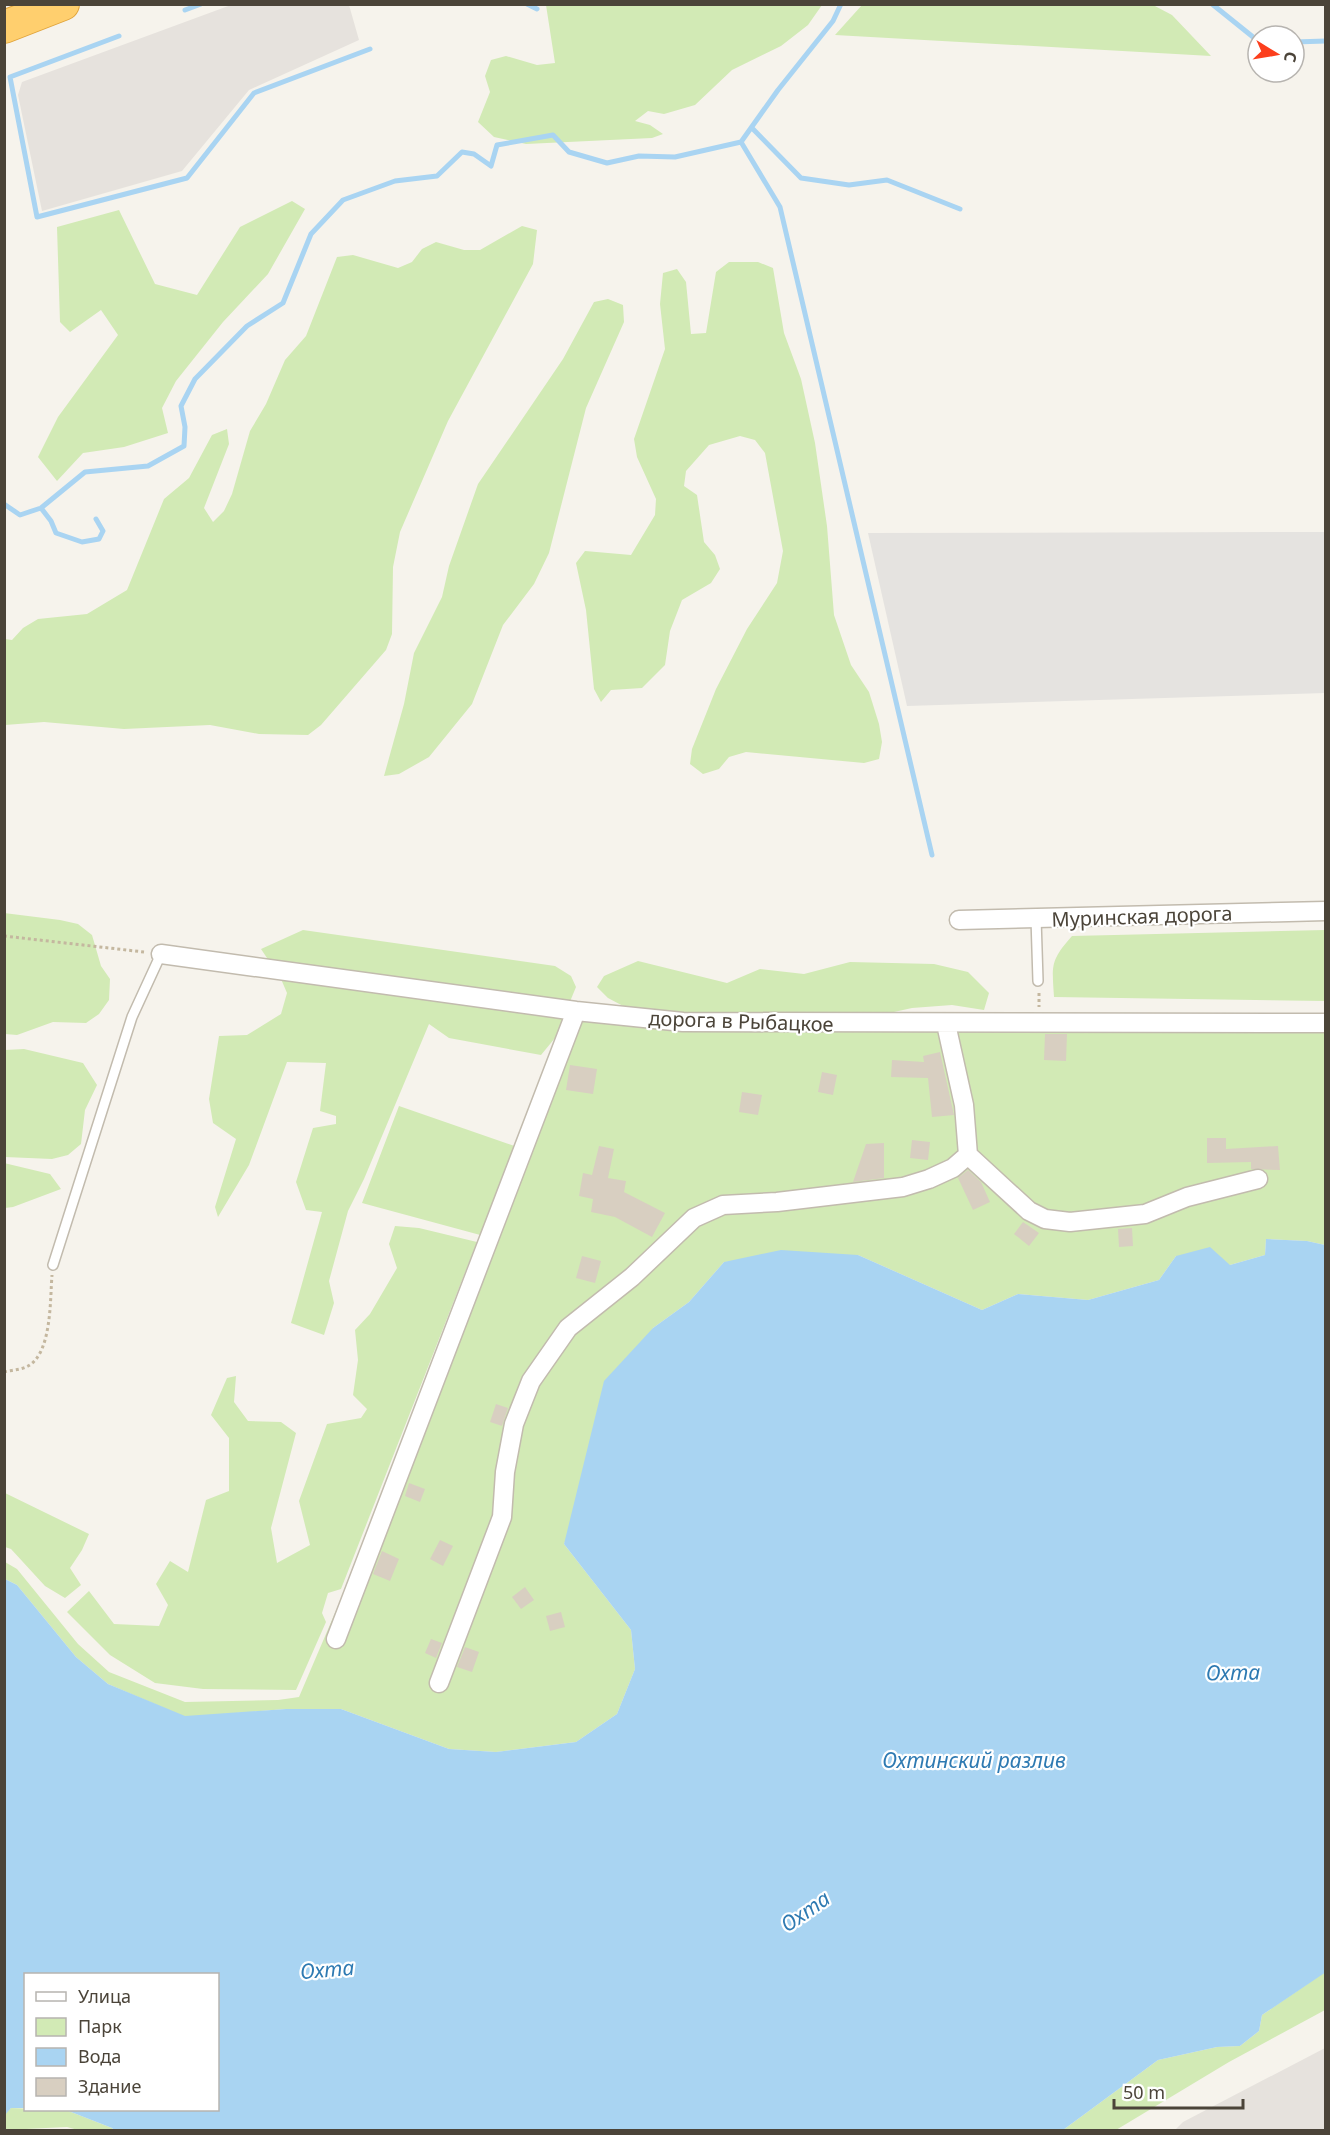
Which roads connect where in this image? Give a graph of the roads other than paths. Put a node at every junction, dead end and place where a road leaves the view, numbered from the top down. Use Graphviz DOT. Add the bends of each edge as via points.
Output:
graph roads {
  1 [pos="63,4"];
  2 [pos="4,27"];
  3 [pos="1326,911"];
  4 [pos="1036,918"];
  5 [pos="959,920"];
  6 [pos="161,954"];
  7 [pos="1038,981"];
  8 [pos="576,1011"];
  9 [pos="1326,1023"];
  10 [pos="946,1024"];
  11 [pos="968,1155"];
  12 [pos="1258,1179"];
  13 [pos="53,1265"];
  14 [pos="336,1639"];
  15 [pos="439,1683"];
  1 -- 2 [label="highway"];
  3 -- 4 [label="street, Муринская дорога"];
  4 -- 5 [label="street, Муринская дорога"];
  4 -- 7 [label="lane"];
  6 -- 8 [label="street, дорога в Рыбацкое"];
  6 -- 13 [label="lane" via="132,1017"];
  8 -- 10 [label="street, дорога в Рыбацкое" via="682,1022"];
  8 -- 14 [label="street"];
  9 -- 10 [label="street, дорога в Рыбацкое"];
  10 -- 11 [label="street" via="964,1105"];
  11 -- 12 [label="street" via="1029,1211 1046,1219 1070,1221 1145,1214 1187,1197"];
  11 -- 15 [label="street" via="953,1168 903,1187 723,1206 694,1218 632,1277 568,1328 531,1381 514,1424 504,1472 502,1517"];
}
